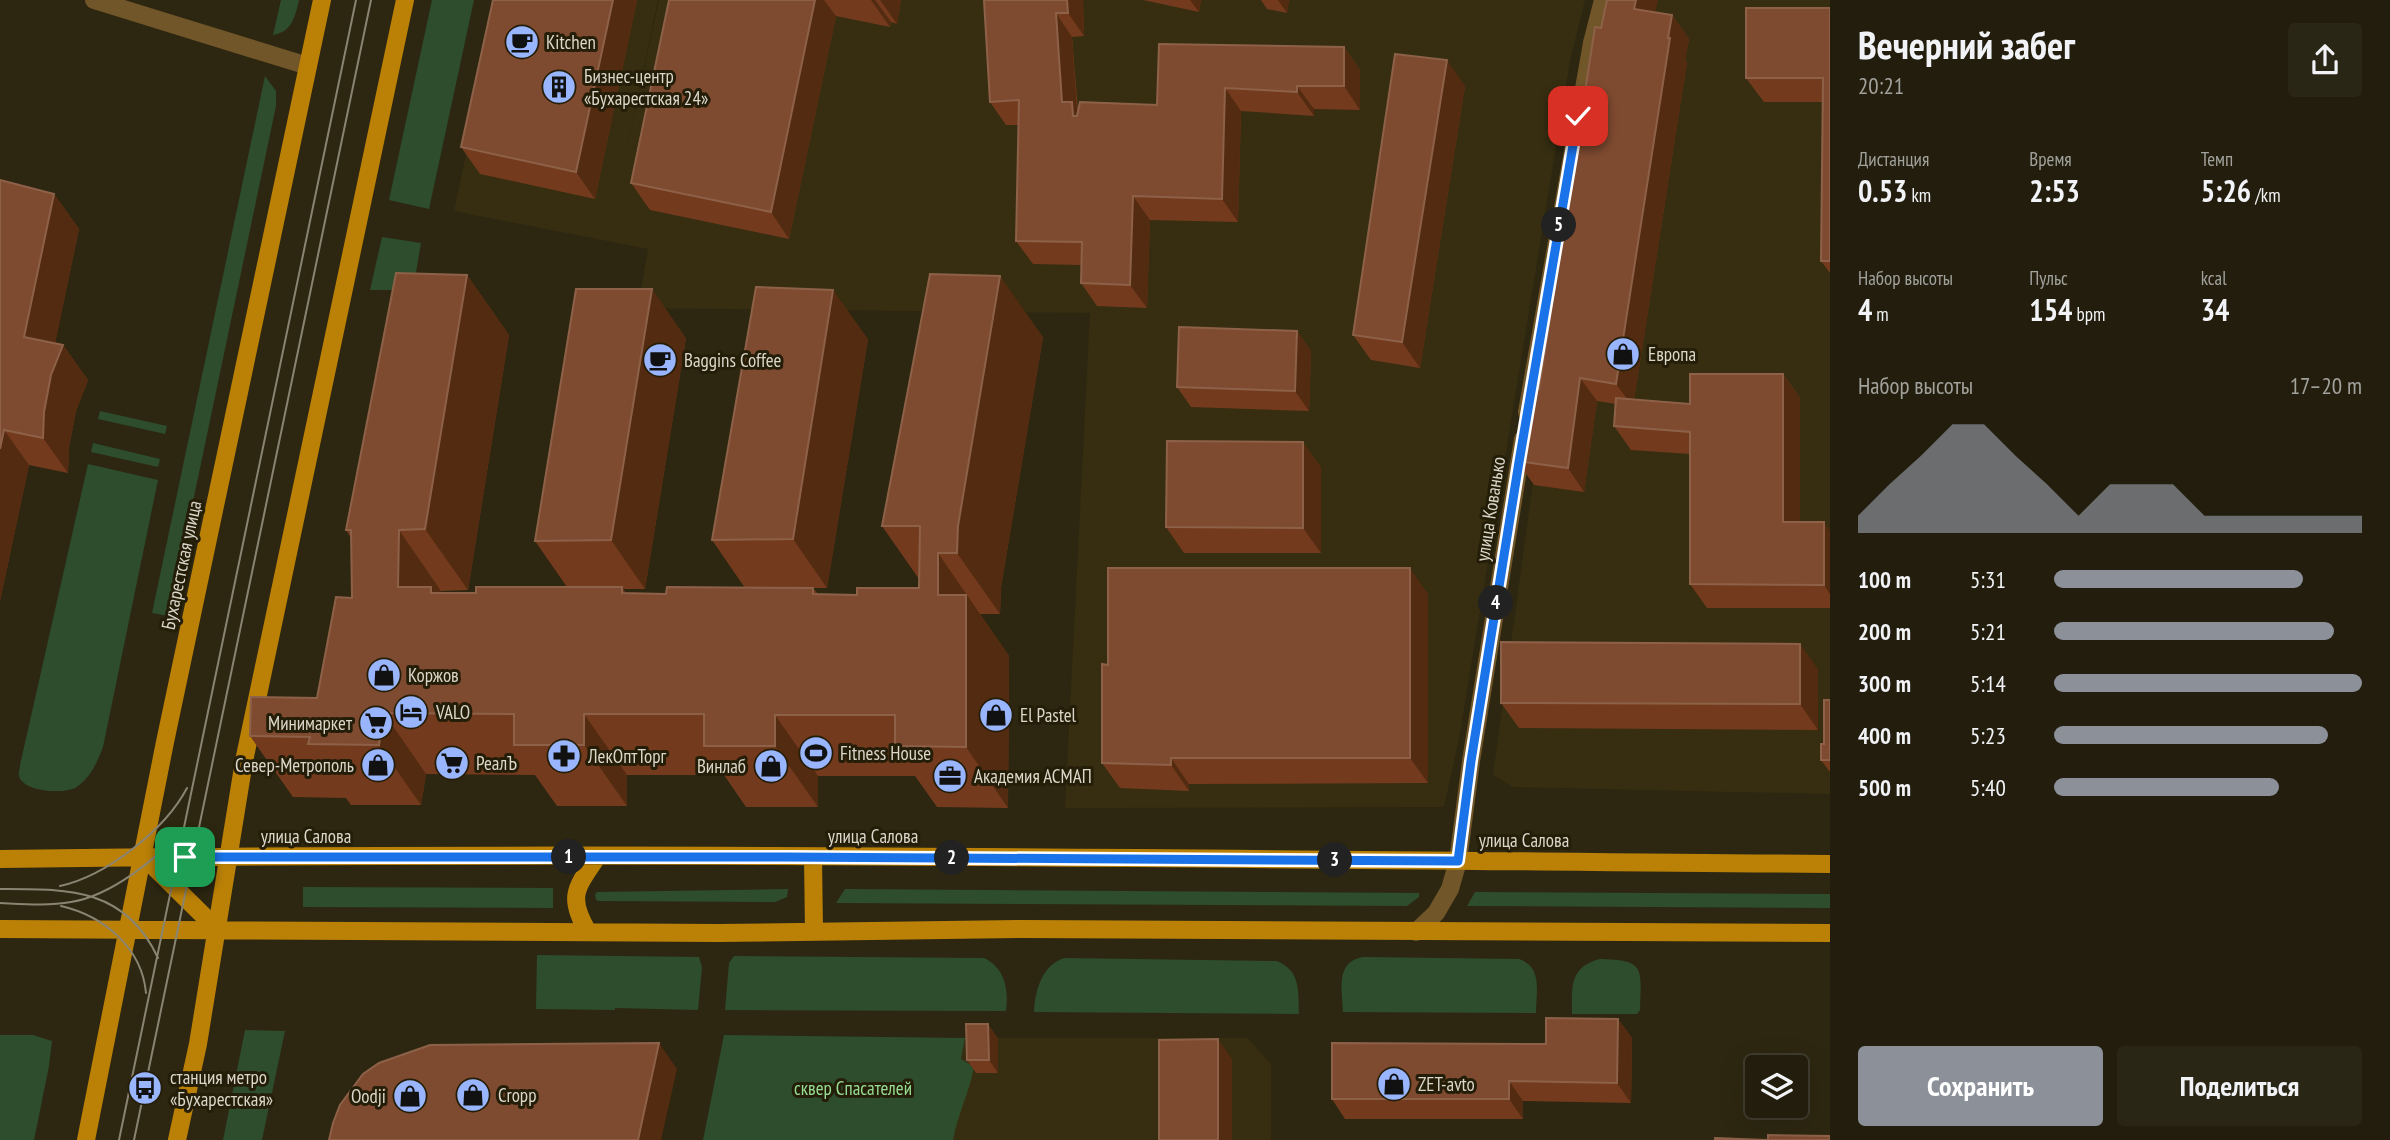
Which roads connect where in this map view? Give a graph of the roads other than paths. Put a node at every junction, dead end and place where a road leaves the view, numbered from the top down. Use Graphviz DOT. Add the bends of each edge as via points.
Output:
graph roads {
  1 [pos="94,0"];
  2 [pos="323,0"];
  3 [pos="405,0"];
  4 [pos="1603,0"];
  5 [pos="308,66"];
  6 [pos="230,856"];
  7 [pos="144,857"];
  8 [pos="597,857"];
  9 [pos="813,857"];
  10 [pos="0,859"];
  11 [pos="1458,861"];
  12 [pos="1830,864"];
  13 [pos="0,929"];
  14 [pos="130,929"];
  15 [pos="217,929"];
  16 [pos="588,932"];
  17 [pos="814,932"];
  18 [pos="1416,932"];
  19 [pos="1830,933"];
  20 [pos="86,1140"];
  21 [pos="177,1140"];
  1 -- 5 [label="street"];
  2 -- 5 [label="main road, Бухарестская улица"];
  3 -- 6 [label="main road" via="244,761"];
  4 -- 11 [label="street, улица Кованько" via="1550,274"];
  5 -- 7 [label="main road, Бухарестская улица"];
  6 -- 7 [label="main road, улица Салова"];
  6 -- 8 [label="main road, улица Салова"];
  6 -- 15 [label="main road"];
  7 -- 10 [label="main road, улица Салова"];
  7 -- 14 [label="main road, Бухарестская улица"];
  7 -- 15 [label="main road"];
  8 -- 9 [label="main road, улица Салова"];
  8 -- 16 [label="main road" via="578,886 576,912"];
  9 -- 11 [label="main road, улица Салова"];
  9 -- 17 [label="main road"];
  11 -- 12 [label="main road, улица Салова"];
  11 -- 18 [label="street, улица Кованько" via="1450,889 1436,913"];
  13 -- 14 [label="main road"];
  14 -- 15 [label="main road"];
  14 -- 20 [label="main road, Бухарестская улица"];
  15 -- 16 [label="main road"];
  15 -- 21 [label="main road"];
  16 -- 17 [label="main road"];
  17 -- 18 [label="main road"];
  18 -- 19 [label="main road"];
}
